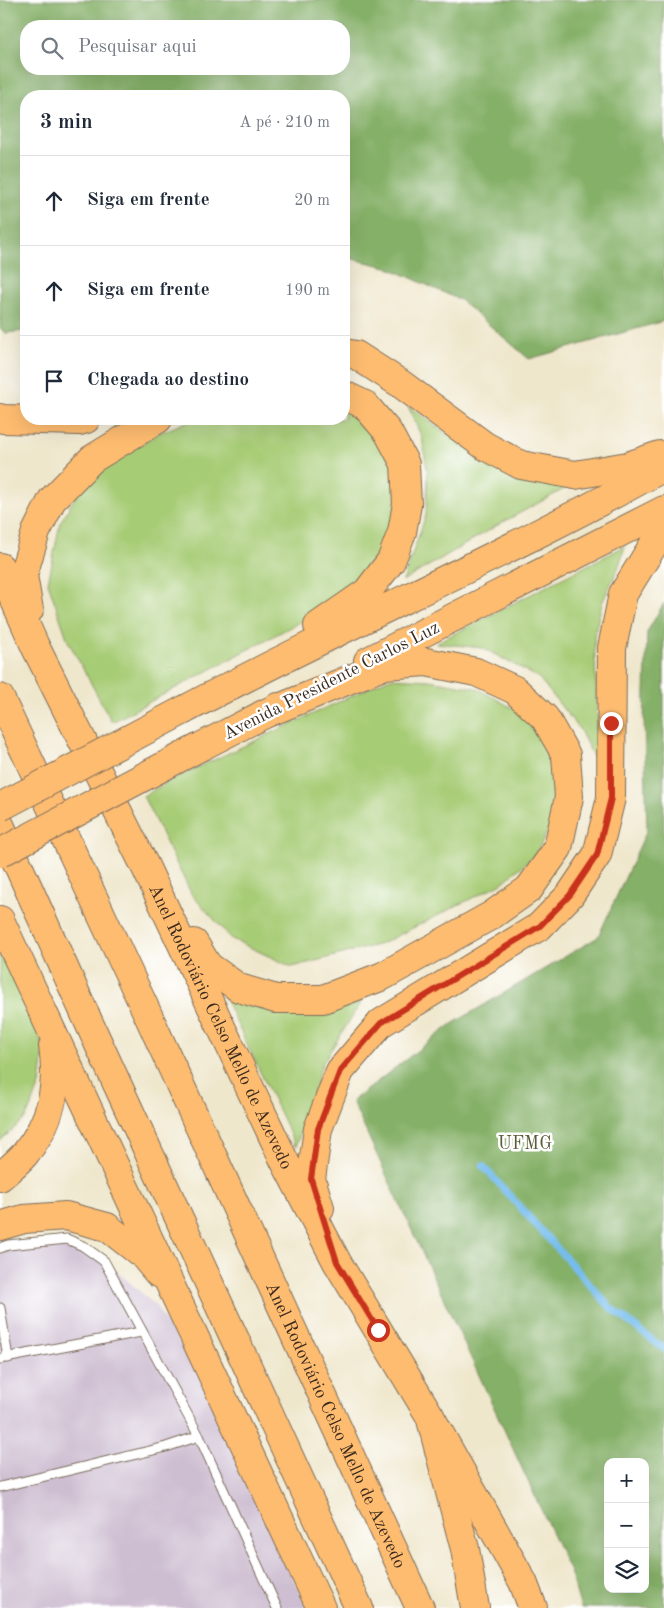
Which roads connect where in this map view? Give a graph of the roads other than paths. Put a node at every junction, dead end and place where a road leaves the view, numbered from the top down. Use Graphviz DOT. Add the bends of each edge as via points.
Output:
graph roads {
  1 [pos="350,354"];
  2 [pos="350,397"];
  3 [pos="0,418"];
  4 [pos="20,419"];
  5 [pos="148,425"];
  6 [pos="664,454"];
  7 [pos="664,467"];
  8 [pos="664,510"];
  9 [pos="664,535"];
  10 [pos="0,567"];
  11 [pos="35,646"];
  12 [pos="248,676"];
  13 [pos="0,698"];
  14 [pos="262,715"];
  15 [pos="0,807"];
  16 [pos="0,824"];
  17 [pos="0,853"];
  18 [pos="145,866"];
  19 [pos="0,920"];
  20 [pos="49,1024"];
  21 [pos="0,1178"];
  22 [pos="0,1226"];
  23 [pos="0,1248"];
  24 [pos="337,1262"];
  25 [pos="177,1296"];
  26 [pos="0,1308"];
  27 [pos="141,1332"];
  28 [pos="4,1359"];
  29 [pos="430,1416"];
  30 [pos="199,1436"];
  31 [pos="0,1487"];
  32 [pos="277,1608"];
  33 [pos="321,1608"];
  34 [pos="359,1608"];
  35 [pos="420,1608"];
  36 [pos="475,1608"];
  37 [pos="533,1608"];
  1 -- 6 [label="main road" via="401,384 485,446 521,465 576,475 628,466"];
  2 -- 12 [label="main road" via="365,405 388,432 405,464 407,504 402,532 391,561 367,592"];
  3 -- 4 [label="main road"];
  5 -- 11 [label="main road" via="92,459 52,500 36,532 23,575"];
  7 -- 12 [label="main road"];
  8 -- 14 [label="main road, Avenida Presidente Carlos Luz"];
  9 -- 24 [label="main road" via="654,544 623,594 612,648 611,798 597,855 570,895 540,926 381,1023 340,1071 318,1129 311,1179"];
  10 -- 11 [label="main road, Anel Rodoviário Celso Mello de Azevedo"];
  11 -- 18 [label="main road, Anel Rodoviário Celso Mello de Azevedo"];
  12 -- 15 [label="main road, bridge"];
  13 -- 35 [label="main road, Anel Rodoviário Celso Mello de Azevedo"];
  14 -- 17 [label="main road, Avenida Presidente Carlos Luz, bridge"];
  14 -- 18 [label="main road" via="385,665 426,662 476,672 515,690 545,718 566,755 569,797 558,848 529,889 492,915 383,976 323,999 276,999 239,988 208,966"];
  16 -- 34 [label="main road"];
  18 -- 24 [label="main road, Anel Rodoviário Celso Mello de Azevedo" via="284,1160"];
  19 -- 20 [label="main road"];
  20 -- 21 [label="main road" via="56,1067 53,1100 44,1126 25,1154"];
  20 -- 25 [label="main road"];
  22 -- 25 [label="main road" via="24,1219 66,1216 107,1227 143,1256"];
  23 -- 27 [label="lane" via="67,1239 83,1246 104,1261"];
  24 -- 29 [label="main road, Anel Rodoviário Celso Mello de Azevedo"];
  25 -- 33 [label="main road"];
  26 -- 28 [label="lane"];
  27 -- 28 [label="lane"];
  27 -- 30 [label="lane"];
  29 -- 36 [label="main road" via="465,1549"];
  29 -- 37 [label="main road, Anel Rodoviário Celso Mello de Azevedo" via="523,1582"];
  30 -- 31 [label="lane"];
  30 -- 32 [label="lane"];
}
